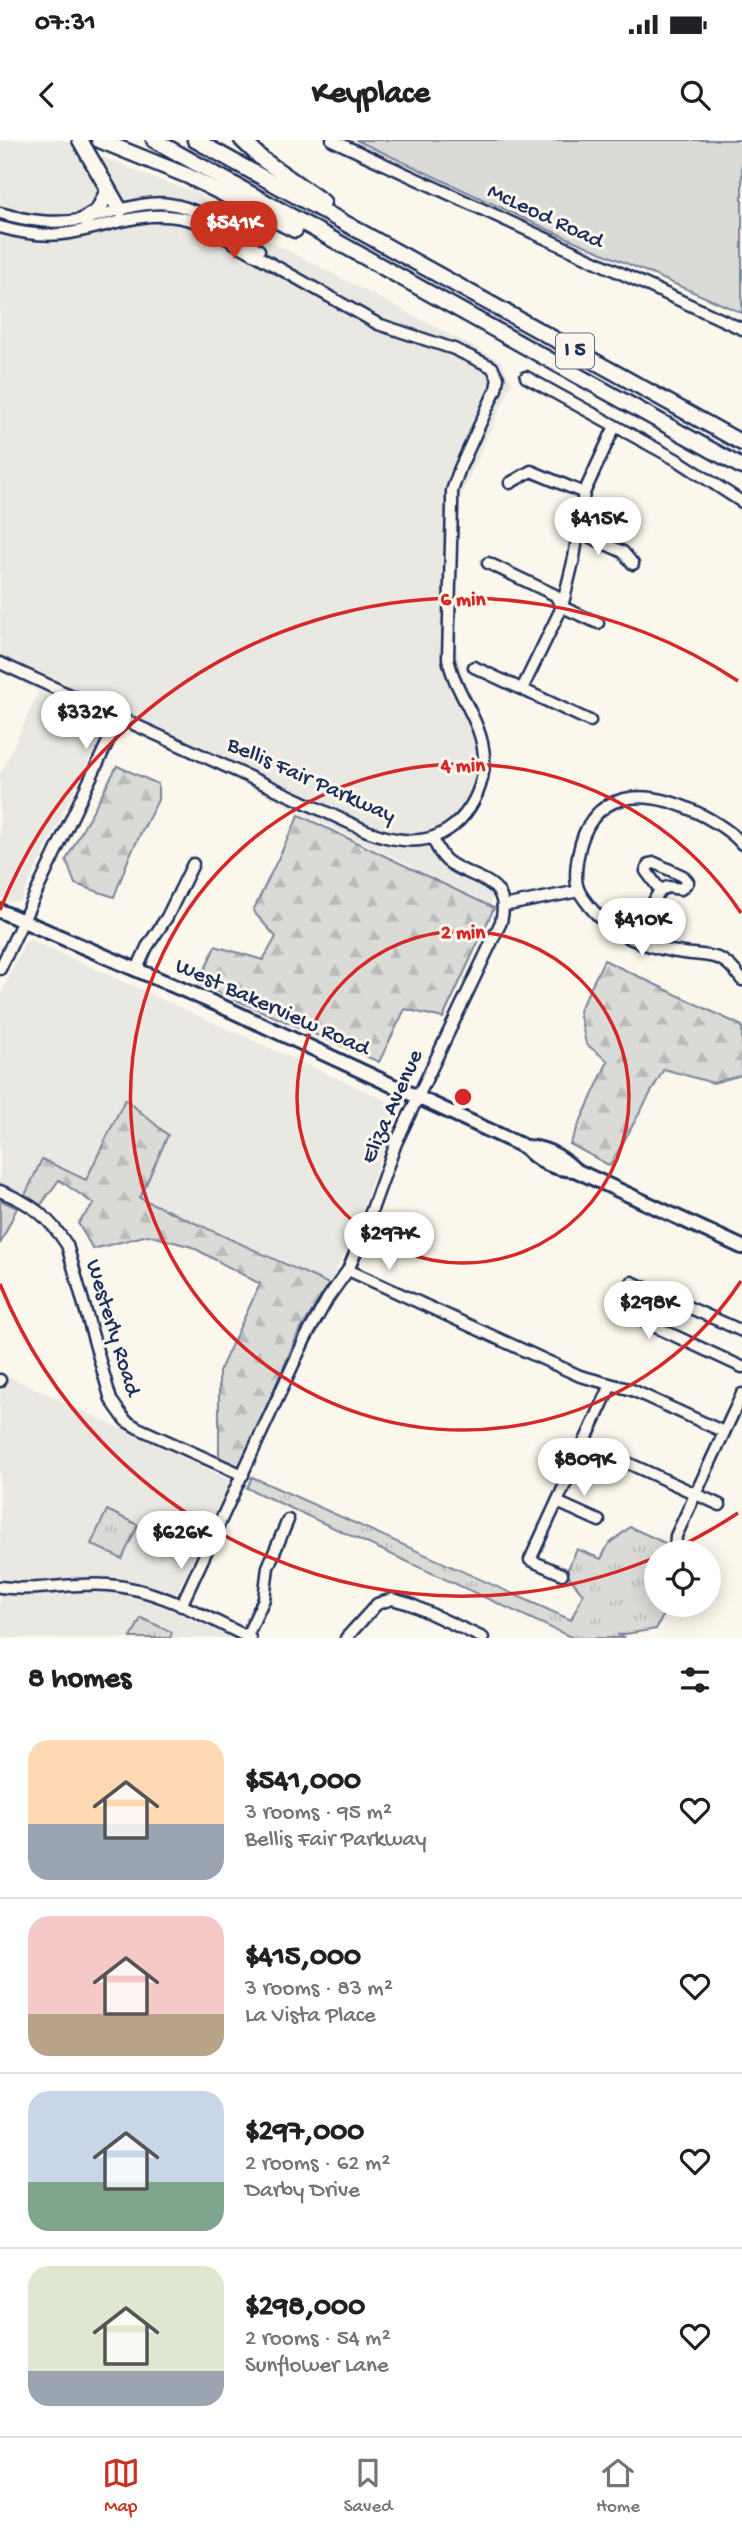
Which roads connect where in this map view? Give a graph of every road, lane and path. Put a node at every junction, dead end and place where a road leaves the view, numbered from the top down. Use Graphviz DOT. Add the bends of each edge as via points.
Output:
graph roads {
  1 [pos="80,140"];
  2 [pos="99,140"];
  3 [pos="153,140"];
  4 [pos="195,140"];
  5 [pos="242,140"];
  6 [pos="332,140"];
  7 [pos="108,190"];
  8 [pos="0,213"];
  9 [pos="127,215"];
  10 [pos="85,219"];
  11 [pos="0,227"];
  12 [pos="431,270"];
  13 [pos="461,312"];
  14 [pos="742,329"];
  15 [pos="526,377"];
  16 [pos="615,426"];
  17 [pos="742,442"];
  18 [pos="742,467"];
  19 [pos="510,483"];
  20 [pos="584,493"];
  21 [pos="742,502"];
  22 [pos="577,531"];
  23 [pos="488,563"];
  24 [pos="633,564"];
  25 [pos="562,607"];
  26 [pos="598,623"];
  27 [pos="0,663"];
  28 [pos="474,667"];
  29 [pos="522,690"];
  30 [pos="120,716"];
  31 [pos="590,721"];
  32 [pos="433,838"];
  33 [pos="742,844"];
  34 [pos="193,864"];
  35 [pos="660,890"];
  36 [pos="579,891"];
  37 [pos="503,906"];
  38 [pos="0,911"];
  39 [pos="23,921"];
  40 [pos="633,939"];
  41 [pos="742,961"];
  42 [pos="730,965"];
  43 [pos="0,969"];
  44 [pos="137,969"];
  45 [pos="742,980"];
  46 [pos="418,1097"];
  47 [pos="0,1191"];
  48 [pos="742,1247"];
  49 [pos="348,1270"];
  50 [pos="742,1331"];
  51 [pos="742,1367"];
  52 [pos="611,1385"];
  53 [pos="742,1394"];
  54 [pos="724,1432"];
  55 [pos="584,1443"];
  56 [pos="243,1475"];
  57 [pos="695,1494"];
  58 [pos="557,1502"];
  59 [pos="720,1505"];
  60 [pos="288,1520"];
  61 [pos="599,1521"];
  62 [pos="676,1540"];
  63 [pos="562,1574"];
  64 [pos="0,1587"];
  65 [pos="181,1606"];
  66 [pos="249,1637"];
  67 [pos="348,1637"];
  68 [pos="483,1638"];
  1 -- 7 [label="highway"];
  2 -- 13 [label="highway" via="208,186"];
  3 -- 13 [label="highway, I 5"];
  4 -- 12 [label="highway, I 5"];
  5 -- 12 [label="highway" via="274,168"];
  6 -- 14 [label="street, McLeod Road"];
  7 -- 9 [label="highway"];
  7 -- 10 [label="highway" via="98,211"];
  8 -- 10 [label="street" via="46,223"];
  9 -- 10 [label="street"];
  9 -- 11 [label="street" via="71,233 21,233"];
  9 -- 32 [label="street" via="168,203 188,208 263,253 284,271 378,324 487,363 498,377 492,401 455,480 452,505 448,658 483,747 482,782 460,818"];
  12 -- 17 [label="highway, I 5"];
  13 -- 18 [label="highway, I 5"];
  15 -- 16 [label="street"];
  16 -- 20 [label="street"];
  16 -- 21 [label="street"];
  19 -- 20 [label="street" via="531,471"];
  20 -- 22 [label="street"];
  22 -- 24 [label="street" via="623,552"];
  22 -- 25 [label="street"];
  23 -- 25 [label="street" via="555,595"];
  25 -- 26 [label="street"];
  25 -- 29 [label="street"];
  27 -- 30 [label="street, Bellis Fair Parkway"];
  28 -- 29 [label="street"];
  29 -- 31 [label="street"];
  30 -- 32 [label="street, Bellis Fair Parkway" via="367,831 410,841"];
  30 -- 39 [label="street"];
  32 -- 37 [label="street" via="446,861 495,887"];
  33 -- 36 [label="street" via="723,827 684,807 653,797 627,798 604,808 586,827 576,865"];
  34 -- 44 [label="street"];
  35 -- 40 [label="street"];
  36 -- 37 [label="street"];
  36 -- 40 [label="street" via="604,923"];
  37 -- 46 [label="street, Eliza Avenue" via="501,922"];
  38 -- 39 [label="main road, West Bakerview Road"];
  39 -- 43 [label="street"];
  39 -- 44 [label="main road, West Bakerview Road"];
  40 -- 42 [label="street" via="720,957"];
  41 -- 42 [label="street"];
  42 -- 45 [label="street"];
  44 -- 46 [label="main road, West Bakerview Road"];
  46 -- 48 [label="main road, West Bakerview Road" via="526,1147 551,1165 575,1170"];
  46 -- 49 [label="street, Eliza Avenue" via="391,1154"];
  47 -- 56 [label="street, Westerly Road" via="40,1212 67,1245 111,1400 126,1421"];
  49 -- 52 [label="street" via="580,1376"];
  49 -- 56 [label="street, Eliza Avenue" via="304,1339"];
  50 -- 51 [label="street" via="632,1282 619,1310"];
  52 -- 54 [label="street"];
  52 -- 55 [label="street"];
  53 -- 54 [label="street"];
  54 -- 57 [label="street"];
  55 -- 57 [label="street"];
  55 -- 58 [label="street"];
  56 -- 65 [label="street, Eliza Avenue"];
  57 -- 59 [label="street"];
  57 -- 62 [label="street"];
  58 -- 61 [label="street"];
  58 -- 63 [label="street" via="530,1560"];
  60 -- 66 [label="street" via="268,1567 264,1600"];
  64 -- 65 [label="street" via="108,1585 157,1595"];
  65 -- 66 [label="street"];
  67 -- 68 [label="street" via="377,1604 392,1599"];
}
